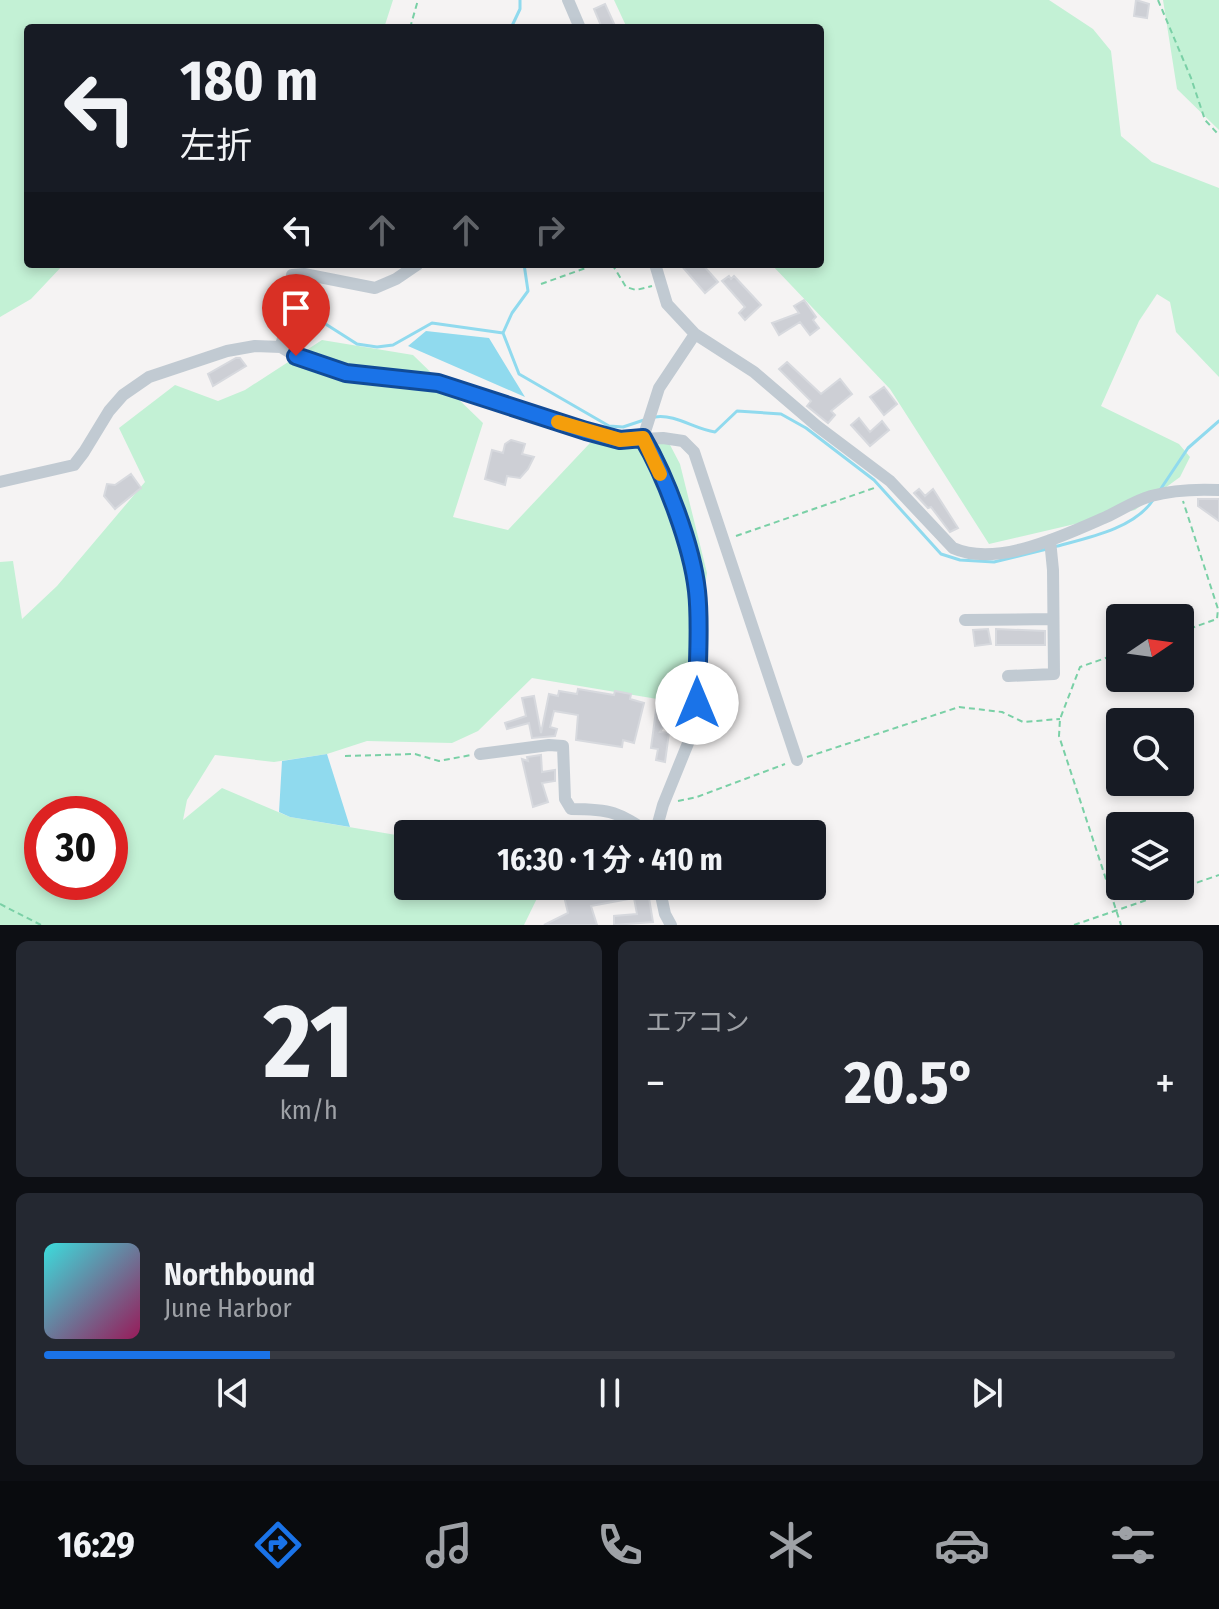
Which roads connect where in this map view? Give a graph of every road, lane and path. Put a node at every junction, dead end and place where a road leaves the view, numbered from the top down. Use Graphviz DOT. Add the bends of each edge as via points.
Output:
graph roads {
  1 [pos="418,0"];
  2 [pos="568,0"];
  3 [pos="1158,0"];
  4 [pos="411,24"];
  5 [pos="578,24"];
  6 [pos="1219,135"];
  7 [pos="412,268"];
  8 [pos="586,268"];
  9 [pos="614,268"];
  10 [pos="656,268"];
  11 [pos="661,283"];
  12 [pos="541,284"];
  13 [pos="695,334"];
  14 [pos="281,347"];
  15 [pos="643,438"];
  16 [pos="0,482"];
  17 [pos="876,488"];
  18 [pos="1219,490"];
  19 [pos="1180,491"];
  20 [pos="724,541"];
  21 [pos="1051,547"];
  22 [pos="1053,619"];
  23 [pos="965,620"];
  24 [pos="1194,627"];
  25 [pos="1106,658"];
  26 [pos="1008,676"];
  27 [pos="1060,719"];
  28 [pos="480,754"];
  29 [pos="345,756"];
  30 [pos="797,760"];
  31 [pos="665,800"];
  32 [pos="630,820"];
  33 [pos="658,820"];
  34 [pos="1219,875"];
  35 [pos="662,900"];
  36 [pos="0,904"];
  37 [pos="1116,911"];
  38 [pos="41,925"];
  39 [pos="671,925"];
  40 [pos="1074,925"];
  41 [pos="1121,925"];
  1 -- 4 [label="path"];
  2 -- 5 [label="street"];
  3 -- 6 [label="path" via="1205,120"];
  7 -- 14 [label="street" via="375,288 292,275"];
  8 -- 12 [label="path"];
  9 -- 11 [label="path" via="626,287 636,290"];
  10 -- 11 [label="street"];
  11 -- 13 [label="street" via="667,304"];
  13 -- 15 [label="street" via="659,388"];
  13 -- 21 [label="street" via="754,372 890,481 953,548 998,554"];
  14 -- 15 [label="street" via="346,373 438,383 586,431 620,440"];
  14 -- 16 [label="street" via="227,351 149,377 109,411 74,465"];
  15 -- 20 [label="street" via="683,441 694,452"];
  15 -- 31 [label="street" via="690,553 697,591 695,726"];
  17 -- 20 [label="path"];
  18 -- 19 [label="street"];
  19 -- 21 [label="street" via="1150,496"];
  19 -- 24 [label="path" via="1218,609 1217,619"];
  20 -- 30 [label="street"];
  21 -- 22 [label="street"];
  22 -- 23 [label="street"];
  22 -- 26 [label="street" via="1054,674"];
  25 -- 27 [label="path" via="1080,667"];
  27 -- 30 [label="path" via="1023,722 1002,712 959,707"];
  27 -- 37 [label="path" via="1059,736"];
  28 -- 29 [label="path" via="439,761 415,754"];
  28 -- 32 [label="street" via="563,746 565,799 571,809 604,809"];
  30 -- 31 [label="path" via="697,797"];
  31 -- 33 [label="street"];
  34 -- 37 [label="path"];
  35 -- 39 [label="street"];
  36 -- 38 [label="path"];
  37 -- 40 [label="path"];
  37 -- 41 [label="path"];
}
